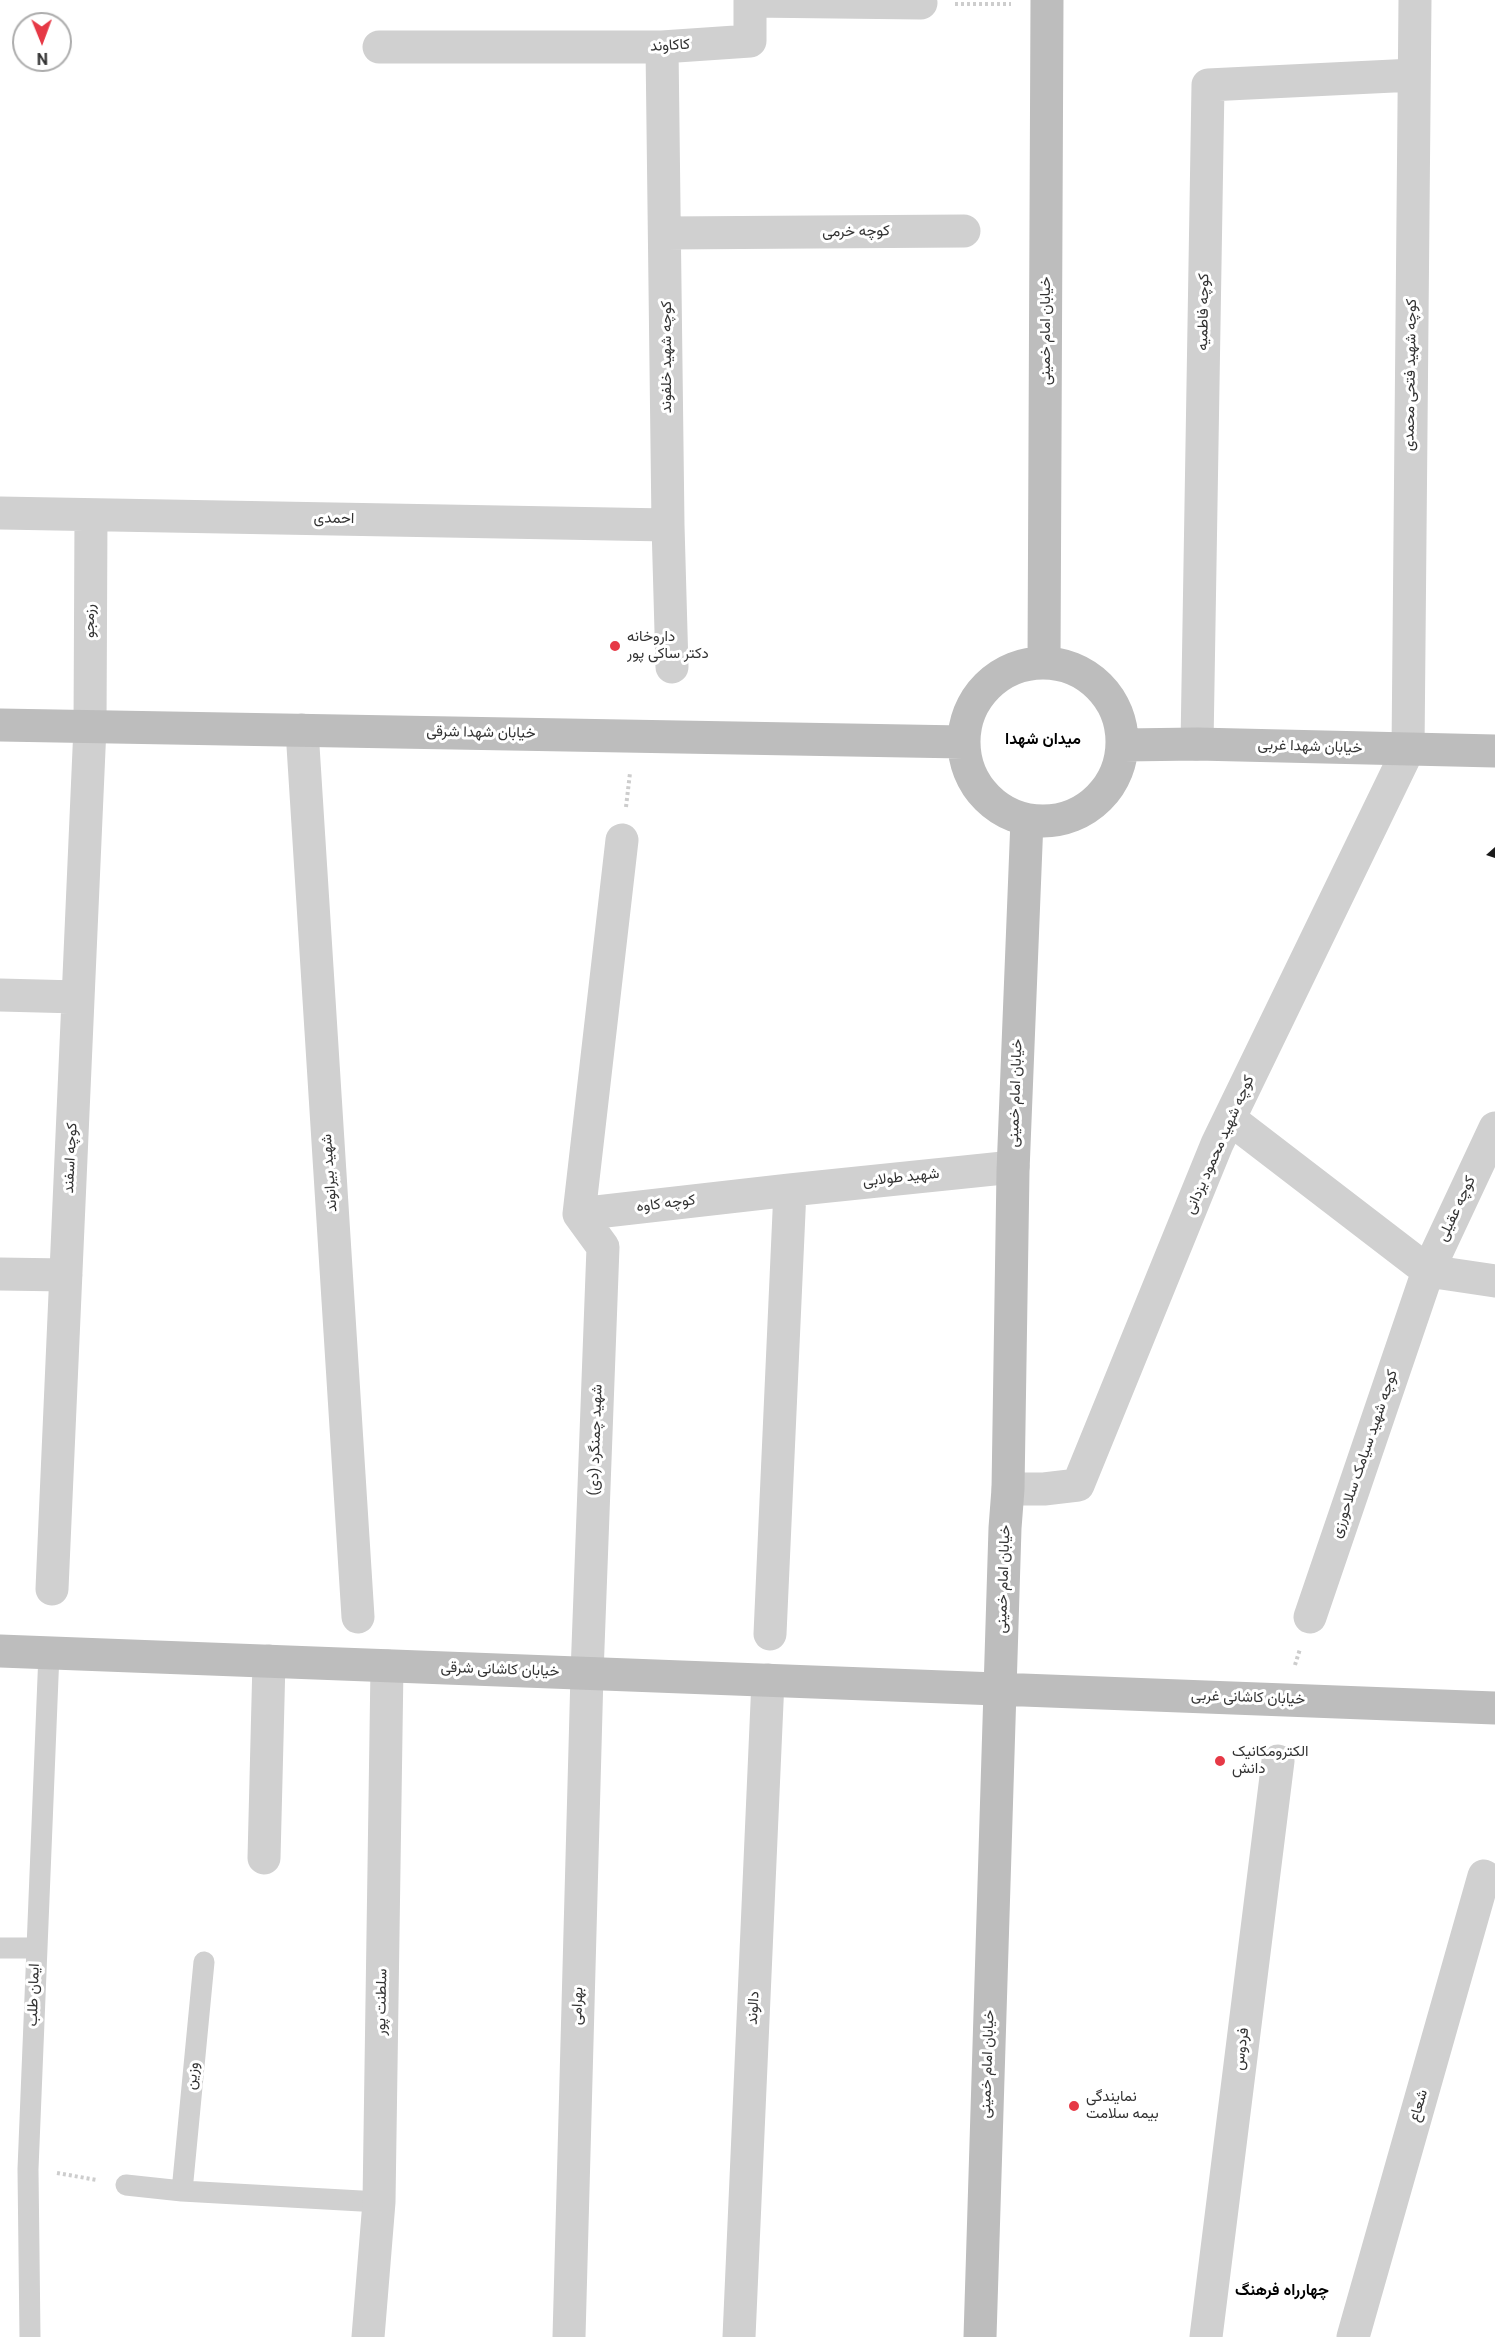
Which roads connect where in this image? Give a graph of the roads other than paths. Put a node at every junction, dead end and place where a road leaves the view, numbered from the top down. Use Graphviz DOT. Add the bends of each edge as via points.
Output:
graph roads {
  1 [pos="1415,0"];
  2 [pos="1047,2"];
  3 [pos="921,3"];
  4 [pos="379,47"];
  5 [pos="662,47"];
  6 [pos="1414,75"];
  7 [pos="963,231"];
  8 [pos="666,233"];
  9 [pos="0,513"];
  10 [pos="91,515"];
  11 [pos="668,525"];
  12 [pos="1044,663"];
  13 [pos="672,667"];
  14 [pos="0,725"];
  15 [pos="90,727"];
  16 [pos="302,730"];
  17 [pos="963,742"];
  18 [pos="1197,744"];
  19 [pos="1124,745"];
  20 [pos="1408,750"];
  21 [pos="1495,751"];
  22 [pos="1028,820"];
  23 [pos="622,840"];
  24 [pos="0,995"];
  25 [pos="78,997"];
  26 [pos="1230,1119"];
  27 [pos="1495,1128"];
  28 [pos="1013,1167"];
  29 [pos="790,1190"];
  30 [pos="579,1214"];
  31 [pos="0,1274"];
  32 [pos="66,1275"];
  33 [pos="1424,1281"];
  34 [pos="1495,1281"];
  35 [pos="1008,1489"];
  36 [pos="52,1589"];
  37 [pos="358,1617"];
  38 [pos="1310,1617"];
  39 [pos="770,1634"];
  40 [pos="0,1651"];
  41 [pos="49,1653"];
  42 [pos="269,1661"];
  43 [pos="387,1666"];
  44 [pos="587,1674"];
  45 [pos="768,1680"];
  46 [pos="1000,1689"];
  47 [pos="1495,1708"];
  48 [pos="1278,1761"];
  49 [pos="264,1858"];
  50 [pos="1484,1876"];
  51 [pos="0,1948"];
  52 [pos="36,1948"];
  53 [pos="204,1962"];
  54 [pos="126,2185"];
  55 [pos="182,2191"];
  56 [pos="379,2202"];
  57 [pos="30,2337"];
  58 [pos="368,2337"];
  59 [pos="569,2337"];
  60 [pos="739,2337"];
  61 [pos="980,2337"];
  62 [pos="1206,2337"];
  63 [pos="1353,2337"];
  1 -- 6 [label="street, کوچه شهید فتحی محمدی"];
  2 -- 12 [label="main road, خیابان امام خمینی"];
  3 -- 5 [label="street, کاکاوند" via="750,1 750,41"];
  4 -- 5 [label="street, کاکاوند"];
  5 -- 8 [label="street, کوچه شهید خلفوند"];
  6 -- 18 [label="street, کوچه فاطمیه" via="1208,85"];
  6 -- 20 [label="street, کوچه شهید فتحی محمدی"];
  7 -- 8 [label="street, کوچه خرمی"];
  8 -- 11 [label="street, کوچه شهید خلفوند"];
  9 -- 10 [label="street, احمدی"];
  10 -- 11 [label="street, احمدی"];
  10 -- 15 [label="street, رزمجو"];
  11 -- 13 [label="street, کوچه شهید خلفوند"];
  12 -- 17 [label="main road" via="1019,666 978,695 967,717"];
  12 -- 19 [label="main road" via="1069,666 1092,679 1110,697 1120,720"];
  14 -- 15 [label="main road, خیابان شهدا شرقی"];
  15 -- 16 [label="main road, خیابان شهدا شرقی"];
  15 -- 25 [label="street, کوچه اسفند"];
  16 -- 17 [label="main road, خیابان شهدا شرقی"];
  16 -- 37 [label="street, شهید بیرانوند"];
  17 -- 22 [label="main road" via="966,764 989,801 1006,813"];
  18 -- 19 [label="main road, خیابان شهدا غربی"];
  18 -- 20 [label="main road, خیابان شهدا غربی"];
  19 -- 22 [label="main road" via="1118,772 1103,796 1082,813 1055,821"];
  20 -- 21 [label="main road, خیابان شهدا غربی"];
  20 -- 26 [label="street, کوچه شهید محمود یزدانی"];
  22 -- 28 [label="main road, خیابان امام خمینی"];
  23 -- 30 [label="street"];
  24 -- 25 [label="street"];
  25 -- 32 [label="street, کوچه اسفند"];
  26 -- 33 [label="street"];
  26 -- 35 [label="street, کوچه شهید محمود یزدانی" via="1078,1485"];
  27 -- 33 [label="street, کوچه عقیلی"];
  28 -- 29 [label="street, شهید طولابی"];
  28 -- 35 [label="main road, خیابان امام خمینی"];
  29 -- 30 [label="street, کوچه کاوه"];
  29 -- 39 [label="street"];
  30 -- 44 [label="street, شهید چمنگرد (دی)" via="603,1247"];
  31 -- 32 [label="street"];
  32 -- 36 [label="street, کوچه اسفند"];
  33 -- 34 [label="street"];
  33 -- 38 [label="street, کوچه شهید سیامک سلاحورزی"];
  35 -- 46 [label="main road, خیابان امام خمینی"];
  40 -- 41 [label="main road, خیابان کاشانی شرقی"];
  41 -- 42 [label="main road, خیابان کاشانی شرقی"];
  41 -- 52 [label="lane, ایمان طلب"];
  42 -- 43 [label="main road, خیابان کاشانی شرقی"];
  42 -- 49 [label="street"];
  43 -- 44 [label="main road, خیابان کاشانی شرقی"];
  43 -- 56 [label="street, سلطنت پور"];
  44 -- 45 [label="main road, خیابان کاشانی شرقی"];
  44 -- 59 [label="street, بهرامی"];
  45 -- 46 [label="main road, خیابان کاشانی شرقی"];
  45 -- 60 [label="street, دالوند"];
  46 -- 47 [label="main road, خیابان کاشانی غربی"];
  46 -- 61 [label="main road, خیابان امام خمینی"];
  48 -- 62 [label="street, فردوس"];
  50 -- 63 [label="street, شعاع"];
  51 -- 52 [label="lane"];
  52 -- 57 [label="lane, ایمان طلب" via="28,2169"];
  53 -- 55 [label="lane, وزین"];
  54 -- 55 [label="lane"];
  55 -- 56 [label="lane"];
  56 -- 58 [label="street, سلطنت پور"];
}
